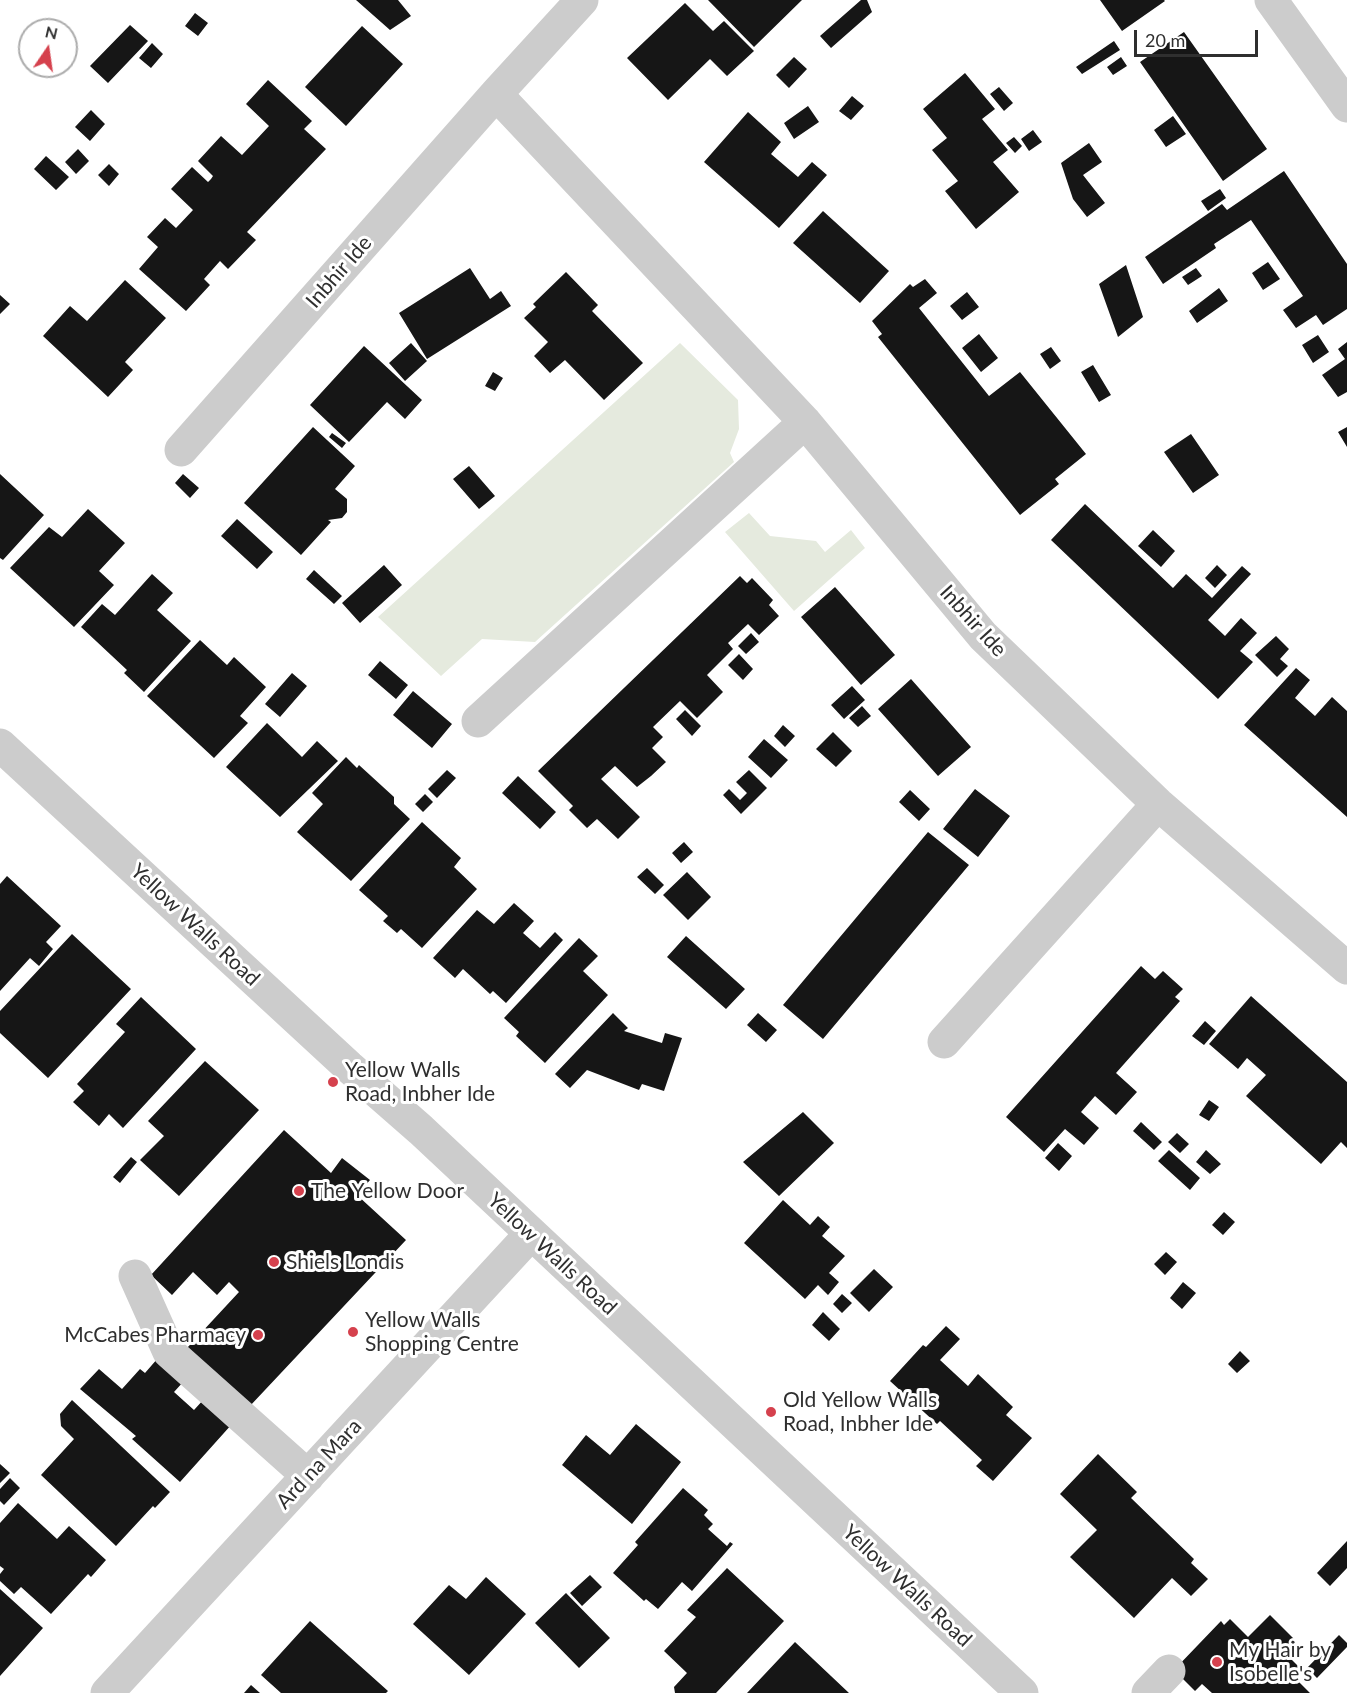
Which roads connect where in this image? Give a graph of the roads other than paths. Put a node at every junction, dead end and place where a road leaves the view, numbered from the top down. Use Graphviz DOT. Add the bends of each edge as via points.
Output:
graph roads {
  1 [pos="582,0"];
  2 [pos="1271,0"];
  3 [pos="496,94"];
  4 [pos="1347,106"];
  5 [pos="805,422"];
  6 [pos="181,450"];
  7 [pos="478,721"];
  8 [pos="0,745"];
  9 [pos="1158,804"];
  10 [pos="1347,968"];
  11 [pos="944,1042"];
  12 [pos="530,1234"];
  13 [pos="135,1276"];
  14 [pos="308,1476"];
  15 [pos="107,1693"];
  16 [pos="1022,1693"];
  1 -- 3 [label="street, Inbhir Ide"];
  2 -- 4 [label="street"];
  3 -- 5 [label="street, Inbhir Ide"];
  3 -- 6 [label="street, Inbhir Ide"];
  5 -- 7 [label="street"];
  5 -- 9 [label="street, Inbhir Ide" via="983,636"];
  8 -- 12 [label="street, Yellow Walls Road"];
  9 -- 10 [label="street, Inbhir Ide"];
  9 -- 11 [label="street"];
  12 -- 14 [label="street, Ard na Mara"];
  12 -- 16 [label="street, Yellow Walls Road"];
  13 -- 14 [label="street" via="169,1352"];
  14 -- 15 [label="street, Ard na Mara"];
}
